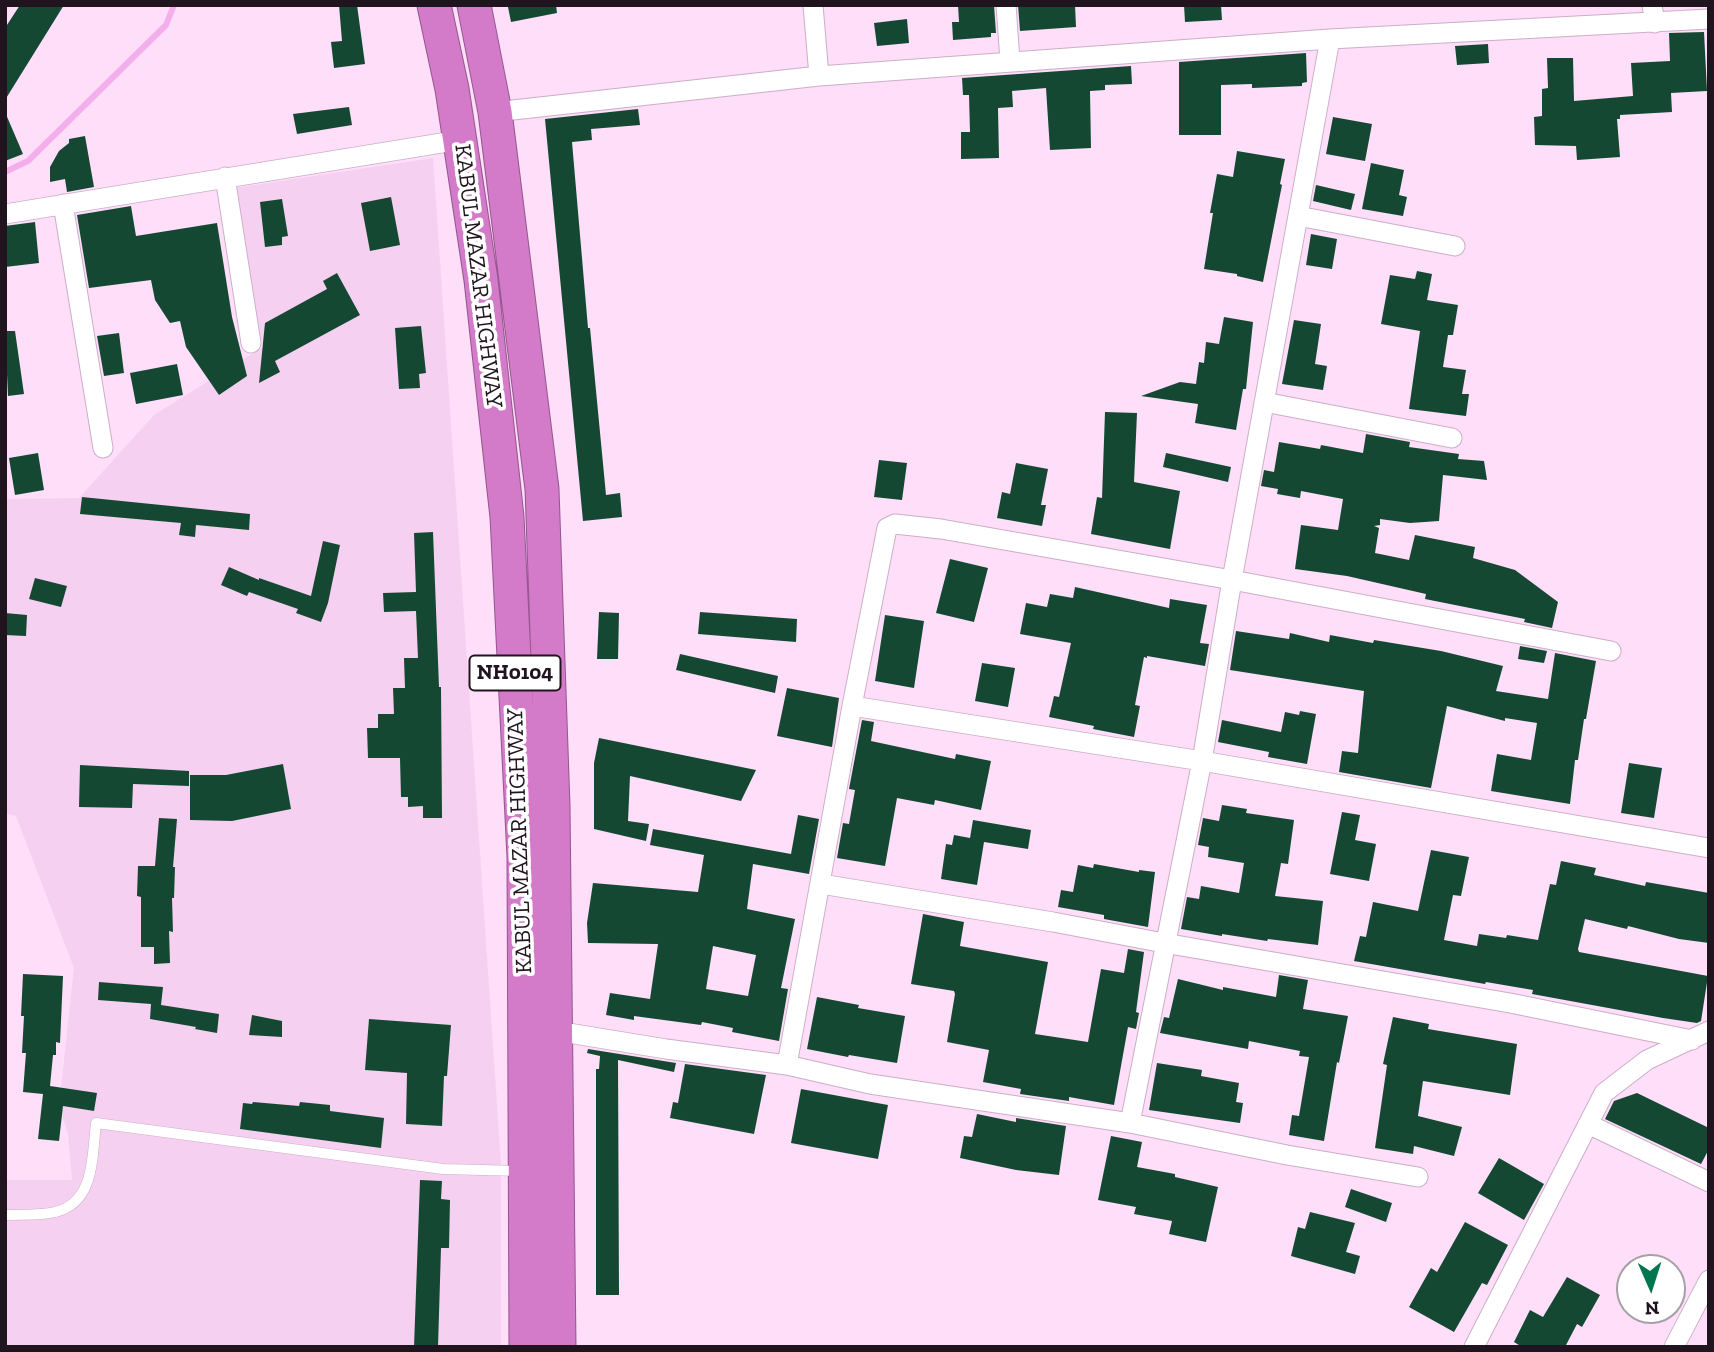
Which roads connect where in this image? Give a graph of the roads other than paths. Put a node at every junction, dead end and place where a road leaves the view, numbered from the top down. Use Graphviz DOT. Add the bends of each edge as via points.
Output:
graph roads {
  1 [pos="434,5"];
  2 [pos="474,5"];
  3 [pos="813,5"];
  4 [pos="1006,5"];
  5 [pos="1653,14"];
  6 [pos="1709,19"];
  7 [pos="1331,39"];
  8 [pos="1010,61"];
  9 [pos="819,76"];
  10 [pos="452,89"];
  11 [pos="493,98"];
  12 [pos="460,140"];
  13 [pos="225,177"];
  14 [pos="63,204"];
  15 [pos="5,215"];
  16 [pos="1298,216"];
  17 [pos="1455,246"];
  18 [pos="251,343"];
  19 [pos="1264,402"];
  20 [pos="1452,438"];
  21 [pos="103,448"];
  22 [pos="1232,580"];
  23 [pos="1611,651"];
  24 [pos="549,690"];
  25 [pos="516,691"];
  26 [pos="852,706"];
  27 [pos="1202,761"];
  28 [pos="1709,848"];
  29 [pos="821,884"];
  30 [pos="1164,943"];
  31 [pos="556,1031"];
  32 [pos="1700,1036"];
  33 [pos="787,1065"];
  34 [pos="1130,1123"];
  35 [pos="1588,1124"];
  36 [pos="541,1171"];
  37 [pos="1418,1177"];
  38 [pos="1709,1182"];
  39 [pos="5,1215"];
  40 [pos="1709,1280"];
  41 [pos="526,1347"];
  42 [pos="559,1347"];
  43 [pos="1474,1347"];
  44 [pos="1674,1347"];
  1 -- 10 [label="highway, KABUL MAZAR HIGHWAY / NH0104"];
  2 -- 11 [label="highway, KABUL MAZAR HIGHWAY / NH0104"];
  3 -- 9 [label="street"];
  4 -- 8 [label="street"];
  5 -- 6 [label="street"];
  5 -- 7 [label="street"];
  7 -- 8 [label="street"];
  7 -- 16 [label="street"];
  8 -- 9 [label="street"];
  9 -- 11 [label="street"];
  10 -- 11 [label="highway"];
  10 -- 12 [label="highway, KABUL MAZAR HIGHWAY / NH0104"];
  11 -- 24 [label="highway, KABUL MAZAR HIGHWAY / NH0104" via="541,489"];
  12 -- 13 [label="street"];
  12 -- 25 [label="highway, KABUL MAZAR HIGHWAY / NH0104" via="481,280 507,517"];
  13 -- 14 [label="street"];
  13 -- 18 [label="street"];
  14 -- 15 [label="street"];
  14 -- 21 [label="street"];
  16 -- 17 [label="street"];
  16 -- 19 [label="street"];
  19 -- 20 [label="street"];
  19 -- 22 [label="street"];
  22 -- 23 [label="street"];
  22 -- 26 [label="street" via="895,524 887,528"];
  22 -- 27 [label="street"];
  24 -- 25 [label="highway"];
  24 -- 31 [label="highway, KABUL MAZAR HIGHWAY / NH0104"];
  25 -- 36 [label="highway, KABUL MAZAR HIGHWAY / NH0104"];
  26 -- 27 [label="street"];
  26 -- 29 [label="street"];
  27 -- 28 [label="street"];
  27 -- 30 [label="street"];
  29 -- 30 [label="street"];
  29 -- 33 [label="street"];
  30 -- 32 [label="street"];
  30 -- 34 [label="street"];
  31 -- 33 [label="street"];
  31 -- 36 [label="highway, KABUL MAZAR HIGHWAY / NH0104"];
  32 -- 35 [label="street" via="1647,1060 1604,1093"];
  33 -- 34 [label="street" via="870,1084"];
  34 -- 37 [label="street"];
  35 -- 38 [label="street"];
  35 -- 43 [label="street"];
  36 -- 39 [label="lane" via="443,1169 96,1123 89,1182 77,1201 56,1212"];
  36 -- 41 [label="highway, KABUL MAZAR HIGHWAY / NH0104"];
  36 -- 42 [label="highway, KABUL MAZAR HIGHWAY / NH0104"];
  40 -- 44 [label="street"];
}
